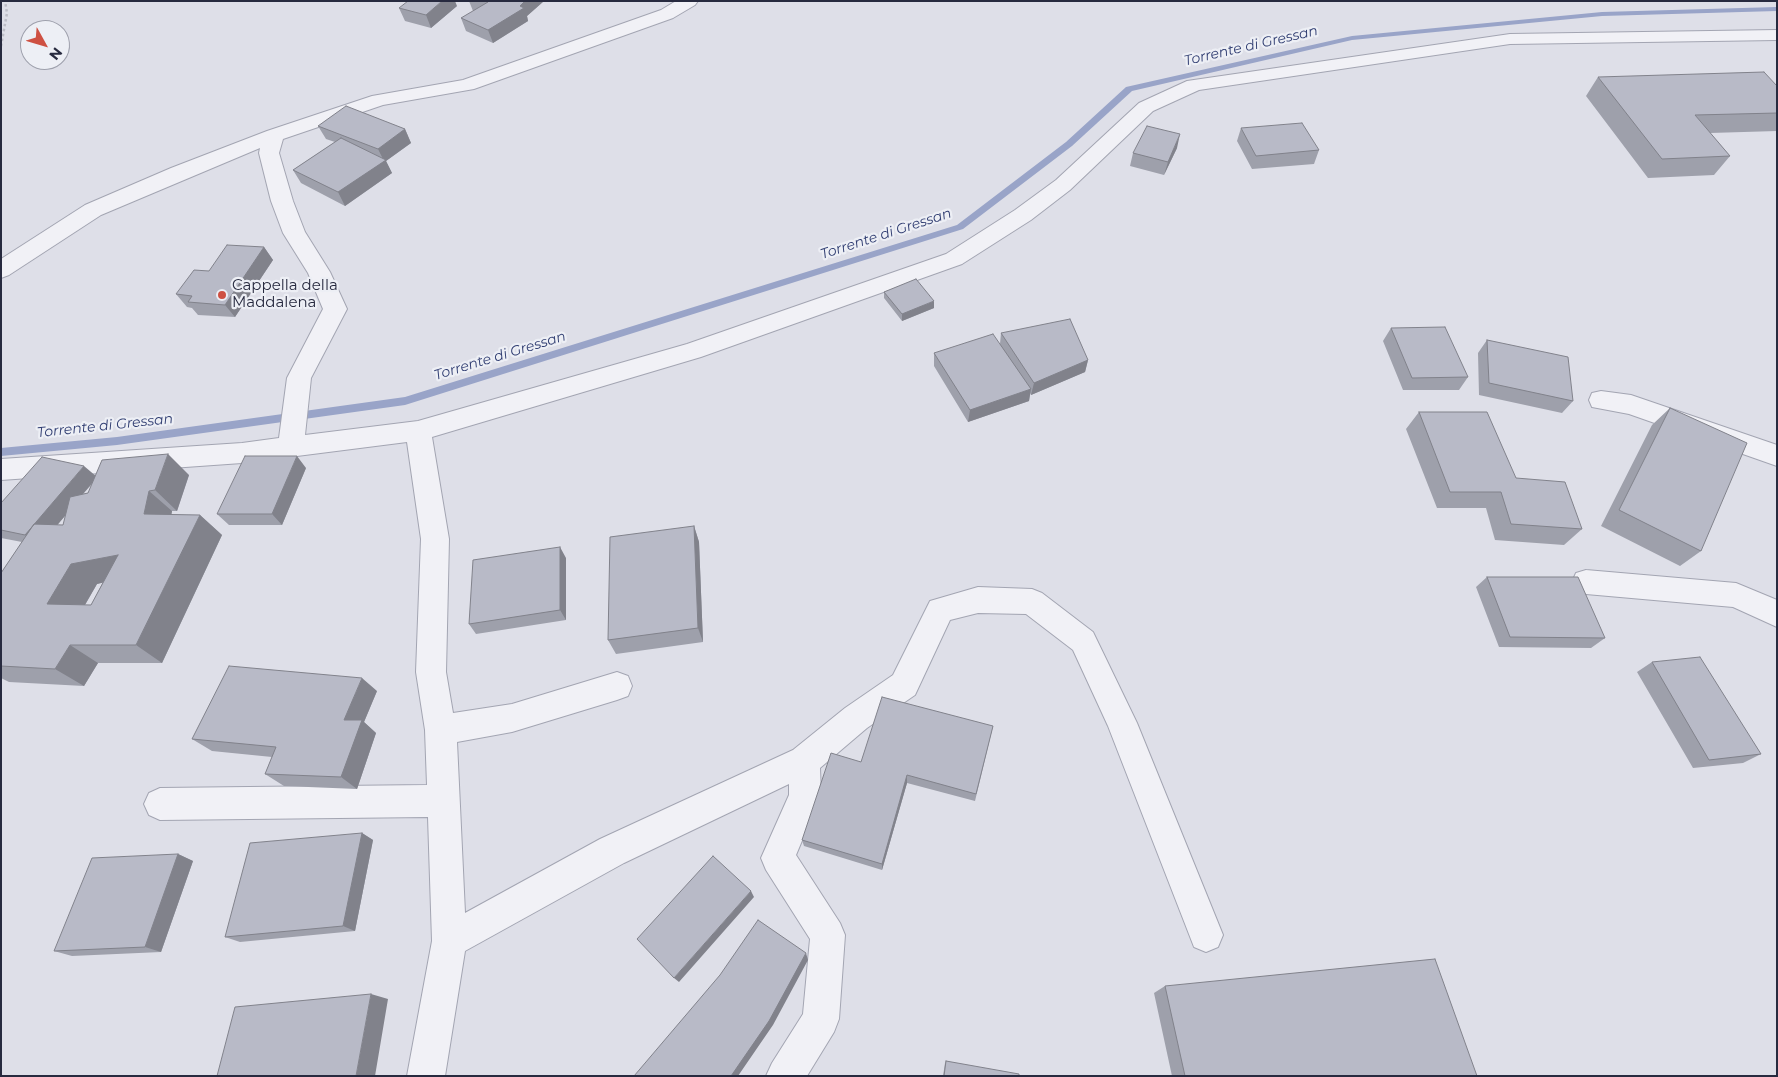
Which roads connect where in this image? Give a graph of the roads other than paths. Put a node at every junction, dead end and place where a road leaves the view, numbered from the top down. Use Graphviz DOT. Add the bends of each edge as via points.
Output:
graph roads {
  1 [pos="689,1"];
  2 [pos="1777,35"];
  3 [pos="274,135"];
  4 [pos="1,270"];
  5 [pos="1601,400"];
  6 [pos="418,432"];
  7 [pos="291,445"];
  8 [pos="1777,456"];
  9 [pos="1,470"];
  10 [pos="1586,582"];
  11 [pos="1777,614"];
  12 [pos="617,686"];
  13 [pos="441,730"];
  14 [pos="804,761"];
  15 [pos="443,801"];
  16 [pos="160,804"];
  17 [pos="1206,935"];
  18 [pos="449,941"];
  19 [pos="426,1076"];
  20 [pos="785,1076"];
  1 -- 3 [label="street" via="667,14 467,85 379,100"];
  2 -- 6 [label="street" via="1510,39 1194,85 1146,107 1063,185 954,259 693,351"];
  3 -- 4 [label="street" via="93,210"];
  3 -- 7 [label="street" via="269,152 282,200 294,233 319,272 334,309 299,378"];
  5 -- 8 [label="street" via="1631,405"];
  6 -- 7 [label="street"];
  6 -- 13 [label="street" via="435,539 431,672"];
  7 -- 9 [label="street" via="242,453"];
  10 -- 11 [label="street" via="1736,595"];
  12 -- 13 [label="street" via="512,718"];
  13 -- 15 [label="street"];
  14 -- 17 [label="street" via="856,718 904,685 940,610 978,600 1032,602 1083,641 1122,723"];
  14 -- 18 [label="street" via="612,851"];
  14 -- 20 [label="street" via="805,795 778,858 828,935 820,1019"];
  15 -- 16 [label="street"];
  15 -- 18 [label="street"];
  18 -- 19 [label="street"];
}
